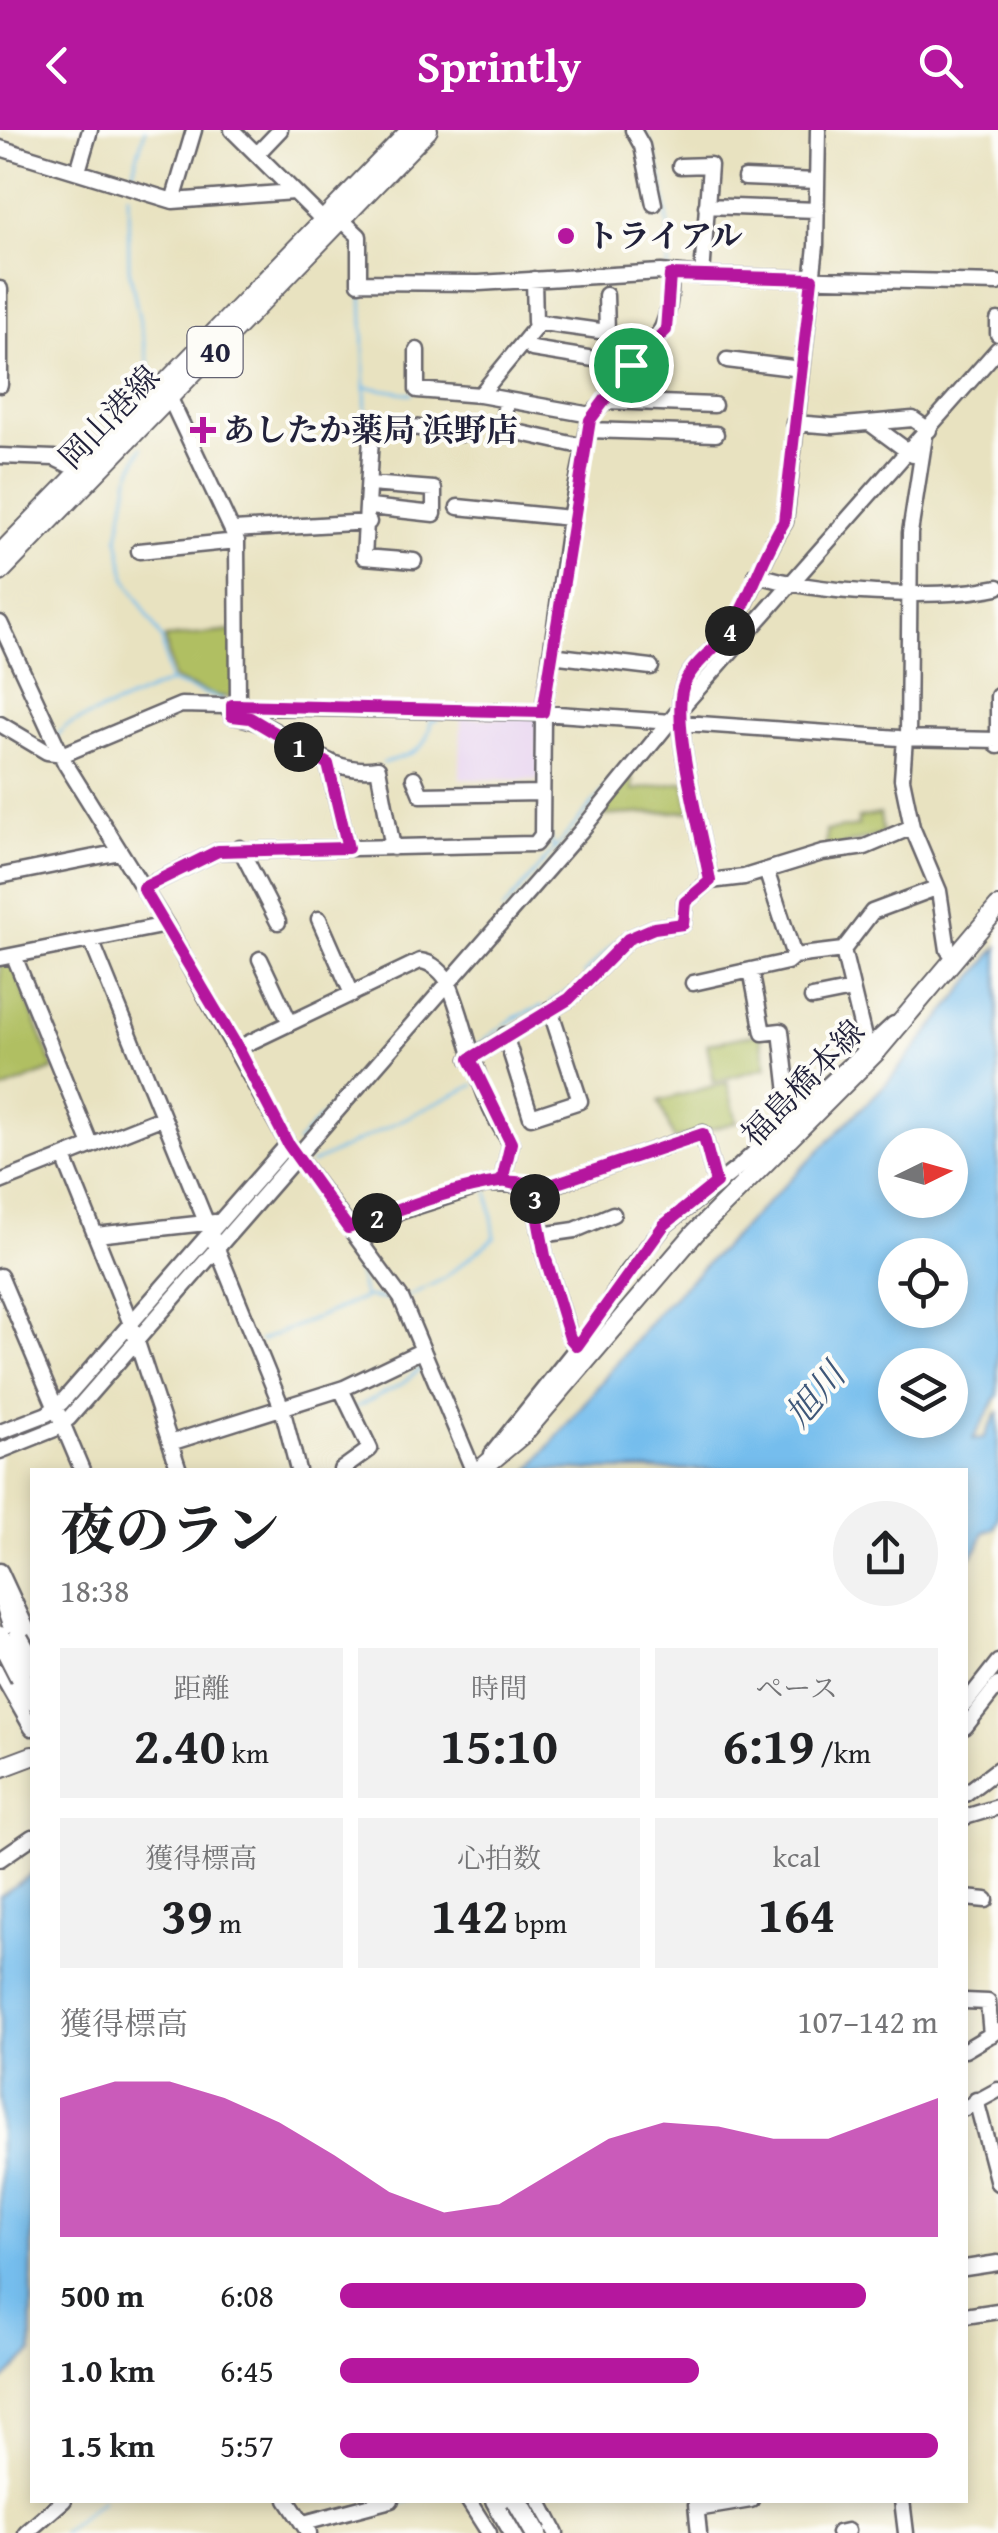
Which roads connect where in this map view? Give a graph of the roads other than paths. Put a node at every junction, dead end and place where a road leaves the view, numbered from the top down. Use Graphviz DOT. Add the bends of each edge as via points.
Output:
graph roads {
  1 [pos="90,130"];
  2 [pos="194,130"];
  3 [pos="232,130"];
  4 [pos="280,130"];
  5 [pos="411,130"];
  6 [pos="428,130"];
  7 [pos="633,130"];
  8 [pos="818,130"];
  9 [pos="0,148"];
  10 [pos="258,153"];
  11 [pos="680,166"];
  12 [pos="78,171"];
  13 [pos="744,178"];
  14 [pos="817,181"];
  15 [pos="294,192"];
  16 [pos="173,201"];
  17 [pos="654,204"];
  18 [pos="706,206"];
  19 [pos="817,210"];
  20 [pos="333,223"];
  21 [pos="668,275"];
  22 [pos="702,276"];
  23 [pos="534,279"];
  24 [pos="812,279"];
  25 [pos="998,283"];
  26 [pos="0,289"];
  27 [pos="606,295"];
  28 [pos="998,320"];
  29 [pos="540,322"];
  30 [pos="998,334"];
  31 [pos="1,343"];
  32 [pos="532,349"];
  33 [pos="998,349"];
  34 [pos="417,350"];
  35 [pos="728,360"];
  36 [pos="628,363"];
  37 [pos="800,369"];
  38 [pos="0,385"];
  39 [pos="166,391"];
  40 [pos="480,395"];
  41 [pos="506,403"];
  42 [pos="714,406"];
  43 [pos="594,417"];
  44 [pos="798,423"];
  45 [pos="870,424"];
  46 [pos="926,429"];
  47 [pos="460,434"];
  48 [pos="716,434"];
  49 [pos="584,446"];
  50 [pos="910,452"];
  51 [pos="0,456"];
  52 [pos="80,471"];
  53 [pos="370,484"];
  54 [pos="458,507"];
  55 [pos="367,518"];
  56 [pos="570,518"];
  57 [pos="235,536"];
  58 [pos="139,551"];
  59 [pos="0,554"];
  60 [pos="414,562"];
  61 [pos="0,572"];
  62 [pos="759,575"];
  63 [pos="788,585"];
  64 [pos="998,586"];
  65 [pos="906,592"];
  66 [pos="0,623"];
  67 [pos="551,655"];
  68 [pos="651,667"];
  69 [pos="998,696"];
  70 [pos="231,707"];
  71 [pos="543,712"];
  72 [pos="673,714"];
  73 [pos="0,724"];
  74 [pos="906,738"];
  75 [pos="998,742"];
  76 [pos="64,754"];
  77 [pos="328,764"];
  78 [pos="414,778"];
  79 [pos="542,793"];
  80 [pos="912,827"];
  81 [pos="240,848"];
  82 [pos="348,848"];
  83 [pos="393,848"];
  84 [pos="120,852"];
  85 [pos="767,872"];
  86 [pos="0,876"];
  87 [pos="708,882"];
  88 [pos="143,888"];
  89 [pos="936,888"];
  90 [pos="998,907"];
  91 [pos="319,919"];
  92 [pos="278,922"];
  93 [pos="166,925"];
  94 [pos="91,940"];
  95 [pos="842,950"];
  96 [pos="794,956"];
  97 [pos="7,957"];
  98 [pos="955,958"];
  99 [pos="260,959"];
  100 [pos="751,970"];
  101 [pos="446,979"];
  102 [pos="692,983"];
  103 [pos="852,990"];
  104 [pos="352,994"];
  105 [pos="812,998"];
  106 [pos="550,1009"];
  107 [pos="908,1016"];
  108 [pos="290,1023"];
  109 [pos="505,1035"];
  110 [pos="866,1046"];
  111 [pos="238,1048"];
  112 [pos="473,1056"];
  113 [pos="161,1118"];
  114 [pos="790,1120"];
  115 [pos="91,1145"];
  116 [pos="64,1157"];
  117 [pos="295,1158"];
  118 [pos="504,1181"];
  119 [pos="0,1182"];
  120 [pos="716,1183"];
  121 [pos="532,1188"];
  122 [pos="613,1214"];
  123 [pos="348,1228"];
  124 [pos="96,1236"];
  125 [pos="541,1236"];
  126 [pos="211,1238"];
  127 [pos="0,1276"];
  128 [pos="134,1332"];
  129 [pos="577,1346"];
  130 [pos="419,1352"];
  131 [pos="341,1389"];
  132 [pos="282,1408"];
  133 [pos="58,1417"];
  134 [pos="0,1432"];
  135 [pos="170,1443"];
  136 [pos="0,1451"];
  137 [pos="81,1468"];
  138 [pos="178,1468"];
  139 [pos="297,1468"];
  140 [pos="345,1468"];
  141 [pos="481,1468"];
  142 [pos="483,1468"];
  143 [pos="483,1468"];
  144 [pos="0,1571"];
  145 [pos="0,1588"];
  146 [pos="0,1606"];
  147 [pos="23,1637"];
  148 [pos="0,1654"];
  149 [pos="998,1662"];
  150 [pos="18,1671"];
  151 [pos="996,1690"];
  152 [pos="30,1695"];
  153 [pos="968,1700"];
  154 [pos="30,1720"];
  155 [pos="968,1723"];
  156 [pos="30,1757"];
  157 [pos="0,1768"];
  158 [pos="998,1769"];
  159 [pos="968,1792"];
  160 [pos="998,1807"];
  161 [pos="968,1816"];
  162 [pos="30,1839"];
  163 [pos="0,1859"];
  164 [pos="968,1898"];
  165 [pos="986,1900"];
  166 [pos="968,2002"];
  167 [pos="994,2032"];
  168 [pos="968,2048"];
  169 [pos="998,2090"];
  170 [pos="970,2104"];
  171 [pos="998,2182"];
  172 [pos="998,2263"];
  173 [pos="968,2268"];
  174 [pos="998,2311"];
  175 [pos="968,2316"];
  176 [pos="61,2503"];
  177 [pos="289,2503"];
  178 [pos="379,2503"];
  179 [pos="470,2503"];
  180 [pos="498,2503"];
  181 [pos="520,2503"];
  182 [pos="541,2503"];
  183 [pos="902,2503"];
  184 [pos="696,2505"];
  185 [pos="306,2528"];
  186 [pos="547,2529"];
  187 [pos="26,2533"];
  188 [pos="489,2533"];
  189 [pos="516,2533"];
  190 [pos="527,2533"];
  191 [pos="699,2533"];
  192 [pos="906,2533"];
  1 -- 12 [label="street"];
  2 -- 16 [label="street"];
  3 -- 10 [label="street"];
  4 -- 10 [label="street"];
  5 -- 20 [label="main road, 岡山港線 / 40"];
  6 -- 20 [label="main road, 岡山港線 / 40"];
  7 -- 17 [label="street"];
  8 -- 14 [label="street"];
  9 -- 12 [label="street"];
  10 -- 15 [label="street"];
  11 -- 18 [label="street" via="710,165"];
  12 -- 16 [label="street"];
  13 -- 14 [label="street"];
  14 -- 19 [label="street"];
  15 -- 16 [label="street"];
  15 -- 20 [label="street"];
  18 -- 19 [label="street"];
  18 -- 22 [label="street"];
  19 -- 24 [label="street"];
  20 -- 23 [label="street" via="358,236 361,282"];
  20 -- 39 [label="main road, 岡山港線 / 40"];
  21 -- 22 [label="street"];
  21 -- 23 [label="street"];
  21 -- 36 [label="street" via="666,330"];
  22 -- 24 [label="street"];
  23 -- 29 [label="street"];
  24 -- 25 [label="street"];
  24 -- 37 [label="street"];
  26 -- 31 [label="street"];
  27 -- 29 [label="street" via="607,332"];
  28 -- 30 [label="street"];
  29 -- 40 [label="street"];
  31 -- 38 [label="street"];
  32 -- 36 [label="street"];
  33 -- 46 [label="street"];
  34 -- 40 [label="street" via="416,390"];
  35 -- 37 [label="street"];
  36 -- 43 [label="street"];
  37 -- 44 [label="street"];
  39 -- 52 [label="main road, 岡山港線 / 40"];
  39 -- 57 [label="street"];
  39 -- 61 [label="main road, 岡山港線 / 40"];
  40 -- 41 [label="street"];
  41 -- 43 [label="street"];
  41 -- 49 [label="street" via="503,430"];
  42 -- 43 [label="street"];
  43 -- 48 [label="street"];
  43 -- 49 [label="street"];
  44 -- 45 [label="street"];
  44 -- 62 [label="street" via="784,522"];
  45 -- 46 [label="street" via="903,419"];
  45 -- 50 [label="street"];
  46 -- 50 [label="street"];
  47 -- 53 [label="street" via="372,421"];
  49 -- 56 [label="street"];
  50 -- 63 [label="street"];
  50 -- 65 [label="street"];
  51 -- 52 [label="street" via="54,458"];
  52 -- 59 [label="main road, 岡山港線 / 40"];
  53 -- 55 [label="street"];
  53 -- 55 [label="street" via="434,489 434,514"];
  54 -- 56 [label="street"];
  55 -- 57 [label="street"];
  55 -- 60 [label="street" via="364,557"];
  56 -- 67 [label="street"];
  57 -- 58 [label="street"];
  57 -- 70 [label="street"];
  62 -- 63 [label="street"];
  62 -- 72 [label="street" via="734,624 690,674"];
  63 -- 65 [label="street"];
  63 -- 72 [label="street"];
  64 -- 65 [label="street"];
  65 -- 74 [label="street"];
  66 -- 76 [label="street"];
  67 -- 68 [label="street"];
  67 -- 71 [label="street"];
  69 -- 75 [label="street"];
  70 -- 71 [label="street"];
  70 -- 76 [label="street" via="181,705"];
  70 -- 77 [label="street"];
  71 -- 72 [label="street"];
  71 -- 79 [label="street"];
  72 -- 74 [label="street"];
  72 -- 87 [label="street"];
  72 -- 101 [label="street"];
  73 -- 76 [label="street"];
  74 -- 75 [label="street"];
  74 -- 80 [label="street" via="902,779"];
  76 -- 84 [label="street"];
  77 -- 82 [label="street"];
  77 -- 83 [label="street" via="378,768"];
  78 -- 79 [label="street" via="422,795"];
  79 -- 83 [label="street" via="542,835 535,844"];
  80 -- 85 [label="street" via="865,847"];
  80 -- 89 [label="street"];
  81 -- 82 [label="street"];
  81 -- 88 [label="street" via="202,856"];
  81 -- 92 [label="street"];
  82 -- 83 [label="street"];
  84 -- 86 [label="street"];
  84 -- 88 [label="street"];
  85 -- 87 [label="street"];
  85 -- 96 [label="street"];
  87 -- 106 [label="street" via="690,894 683,924 628,939 569,999"];
  88 -- 93 [label="street"];
  89 -- 95 [label="street" via="872,912"];
  89 -- 98 [label="street"];
  90 -- 98 [label="main road, 福島橋本線"];
  91 -- 104 [label="street"];
  93 -- 94 [label="street"];
  93 -- 111 [label="street"];
  94 -- 97 [label="street"];
  94 -- 113 [label="street"];
  95 -- 96 [label="street"];
  95 -- 103 [label="street"];
  96 -- 100 [label="street"];
  97 -- 115 [label="street"];
  98 -- 107 [label="main road, 福島橋本線"];
  99 -- 108 [label="street"];
  100 -- 102 [label="street"];
  100 -- 114 [label="street" via="762,1033 781,1032"];
  101 -- 104 [label="street" via="420,961"];
  101 -- 112 [label="street"];
  101 -- 117 [label="street"];
  103 -- 105 [label="street"];
  103 -- 110 [label="street"];
  104 -- 108 [label="street"];
  106 -- 109 [label="street"];
  106 -- 109 [label="street" via="580,1101 531,1117"];
  107 -- 110 [label="street"];
  107 -- 142 [label="main road, 福島橋本線" via="696,1234 523,1434"];
  108 -- 111 [label="street"];
  109 -- 112 [label="street"];
  110 -- 114 [label="street"];
  111 -- 117 [label="street"];
  112 -- 118 [label="street" via="511,1143"];
  113 -- 115 [label="street"];
  113 -- 126 [label="street"];
  114 -- 120 [label="street"];
  115 -- 116 [label="street"];
  116 -- 119 [label="street"];
  116 -- 124 [label="street"];
  117 -- 123 [label="street"];
  117 -- 126 [label="street"];
  117 -- 126 [label="street"];
  118 -- 121 [label="street"];
  118 -- 123 [label="street"];
  120 -- 121 [label="street" via="703,1134"];
  120 -- 129 [label="street" via="664,1225"];
  121 -- 125 [label="street"];
  122 -- 125 [label="street"];
  123 -- 130 [label="street" via="402,1299"];
  124 -- 126 [label="street"];
  124 -- 128 [label="street"];
  125 -- 129 [label="street"];
  126 -- 128 [label="street"];
  126 -- 132 [label="street"];
  127 -- 133 [label="street"];
  128 -- 133 [label="street"];
  128 -- 135 [label="street"];
  129 -- 143 [label="street"];
  130 -- 131 [label="street"];
  130 -- 141 [label="street"];
  131 -- 132 [label="street"];
  131 -- 140 [label="street" via="366,1452"];
  132 -- 135 [label="street"];
  132 -- 139 [label="street"];
  133 -- 134 [label="street"];
  133 -- 136 [label="street"];
  133 -- 137 [label="street"];
  135 -- 138 [label="street"];
  144 -- 147 [label="street"];
  145 -- 147 [label="highway"];
  146 -- 147 [label="highway"];
  147 -- 148 [label="street"];
  147 -- 150 [label="highway, bridge"];
  148 -- 150 [label="highway, bridge"];
  149 -- 153 [label="street"];
  150 -- 152 [label="highway"];
  150 -- 154 [label="street"];
  151 -- 155 [label="street"];
  156 -- 157 [label="main road"];
  158 -- 159 [label="street"];
  160 -- 161 [label="street"];
  162 -- 163 [label="street"];
  164 -- 165 [label="street"];
  166 -- 167 [label="street" via="988,2002"];
  167 -- 168 [label="street"];
  169 -- 170 [label="street"];
  170 -- 171 [label="street"];
  172 -- 173 [label="street"];
  174 -- 175 [label="street"];
  176 -- 187 [label="street"];
  177 -- 185 [label="street"];
  178 -- 185 [label="street"];
  179 -- 188 [label="street"];
  180 -- 189 [label="highway"];
  181 -- 186 [label="highway, bridge"];
  182 -- 186 [label="street"];
  183 -- 192 [label="street"];
  184 -- 191 [label="street"];
  186 -- 190 [label="street"];
}
